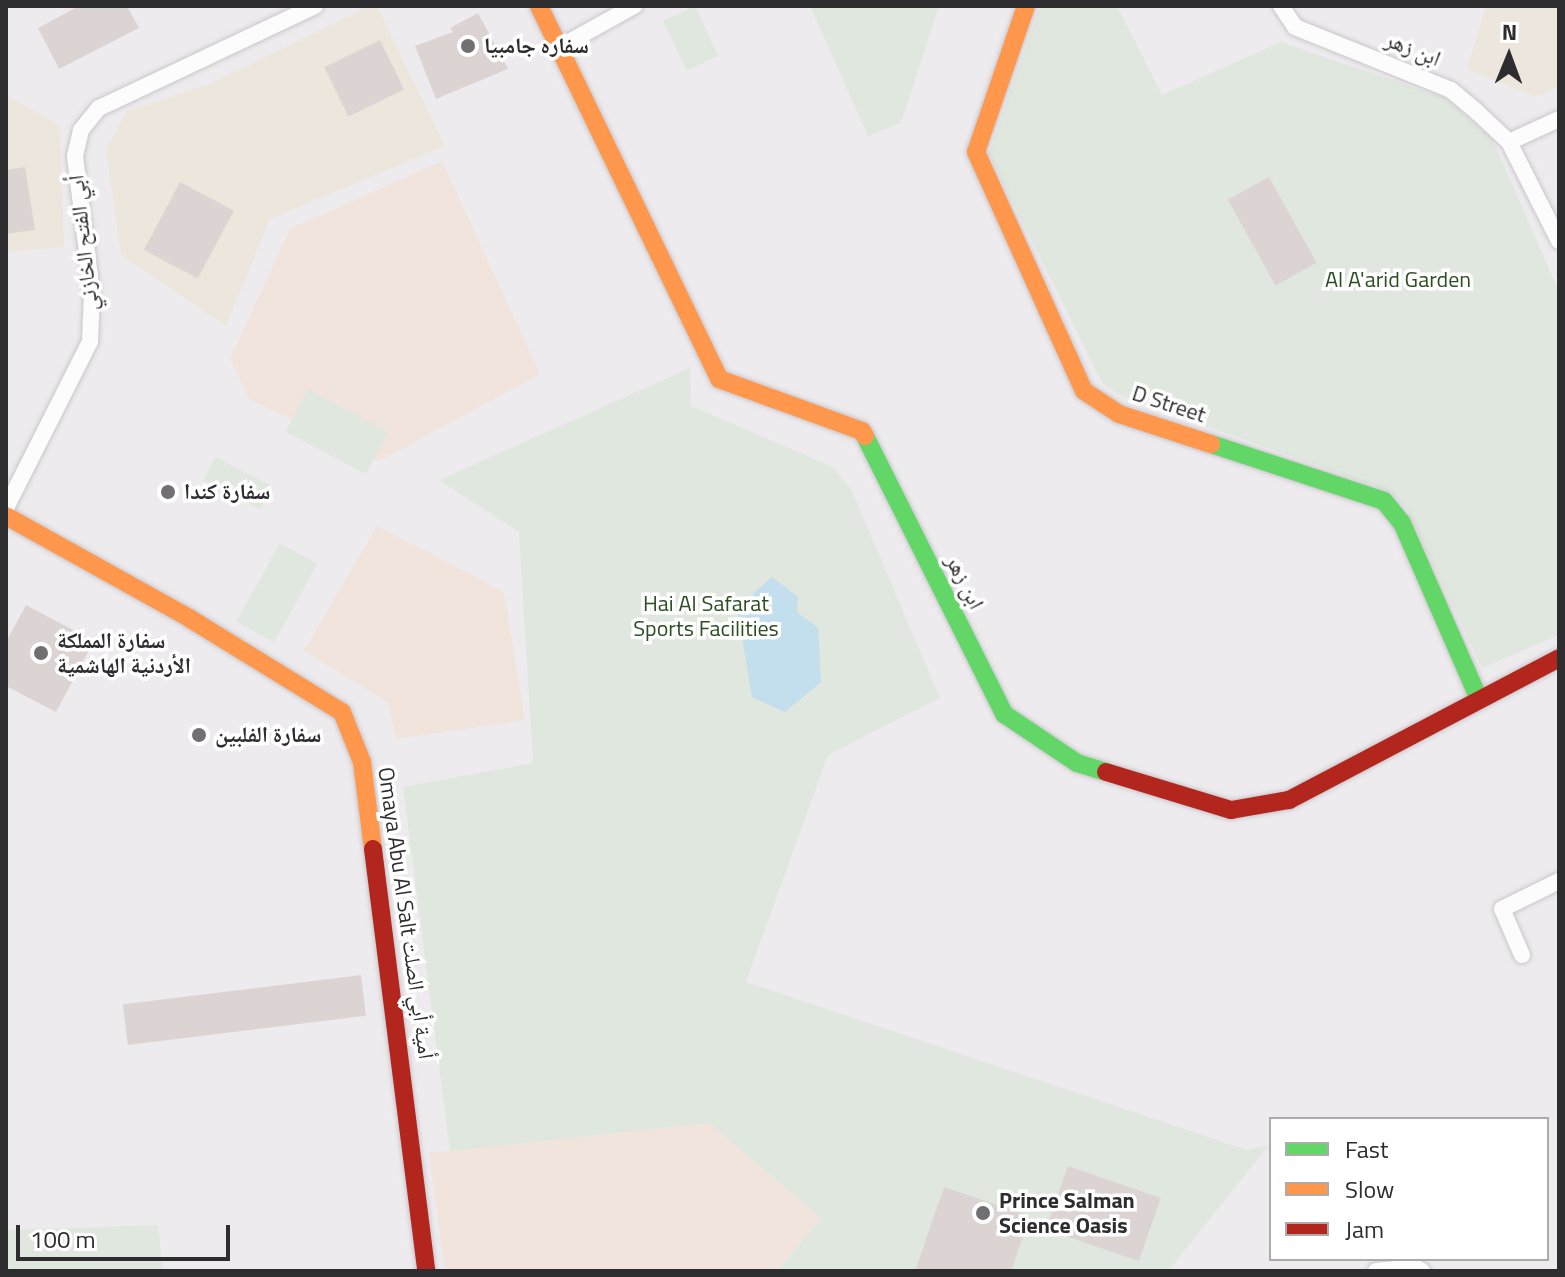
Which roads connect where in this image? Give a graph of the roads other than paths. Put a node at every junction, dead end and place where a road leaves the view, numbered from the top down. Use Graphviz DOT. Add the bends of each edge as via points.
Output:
graph roads {
  1 [pos="315,6"];
  2 [pos="539,6"];
  3 [pos="634,6"];
  4 [pos="1026,6"];
  5 [pos="1281,6"];
  6 [pos="560,47"];
  7 [pos="1559,119"];
  8 [pos="1509,142"];
  9 [pos="1559,241"];
  10 [pos="6,508"];
  11 [pos="6,516"];
  12 [pos="1559,658"];
  13 [pos="1479,699"];
  14 [pos="1559,881"];
  15 [pos="1522,955"];
  16 [pos="426,1271"];
  17 [pos="1376,1271"];
  18 [pos="1422,1271"];
  1 -- 10 [label="street, أبي الفتح الخازني" via="111,102 81,130 75,156 92,293 90,342"];
  2 -- 6 [label="street, ابن زهر"];
  3 -- 6 [label="street"];
  4 -- 13 [label="street, D Street" via="976,152 1084,391 1119,414 1384,501 1402,523"];
  5 -- 8 [label="street, ابن زهر" via="1295,27 1451,90"];
  6 -- 13 [label="street, ابن زهر" via="719,379 862,431 1004,714 1077,763 1231,810 1289,800"];
  7 -- 8 [label="street"];
  8 -- 9 [label="street, ابن زهر"];
  11 -- 16 [label="street, Omaya Abu Al Salt أمية أبي الصلت" via="189,618 342,712 362,762"];
  12 -- 13 [label="street, ابن زهر"];
  14 -- 15 [label="street" via="1502,909"];
  17 -- 18 [label="street"];
}
